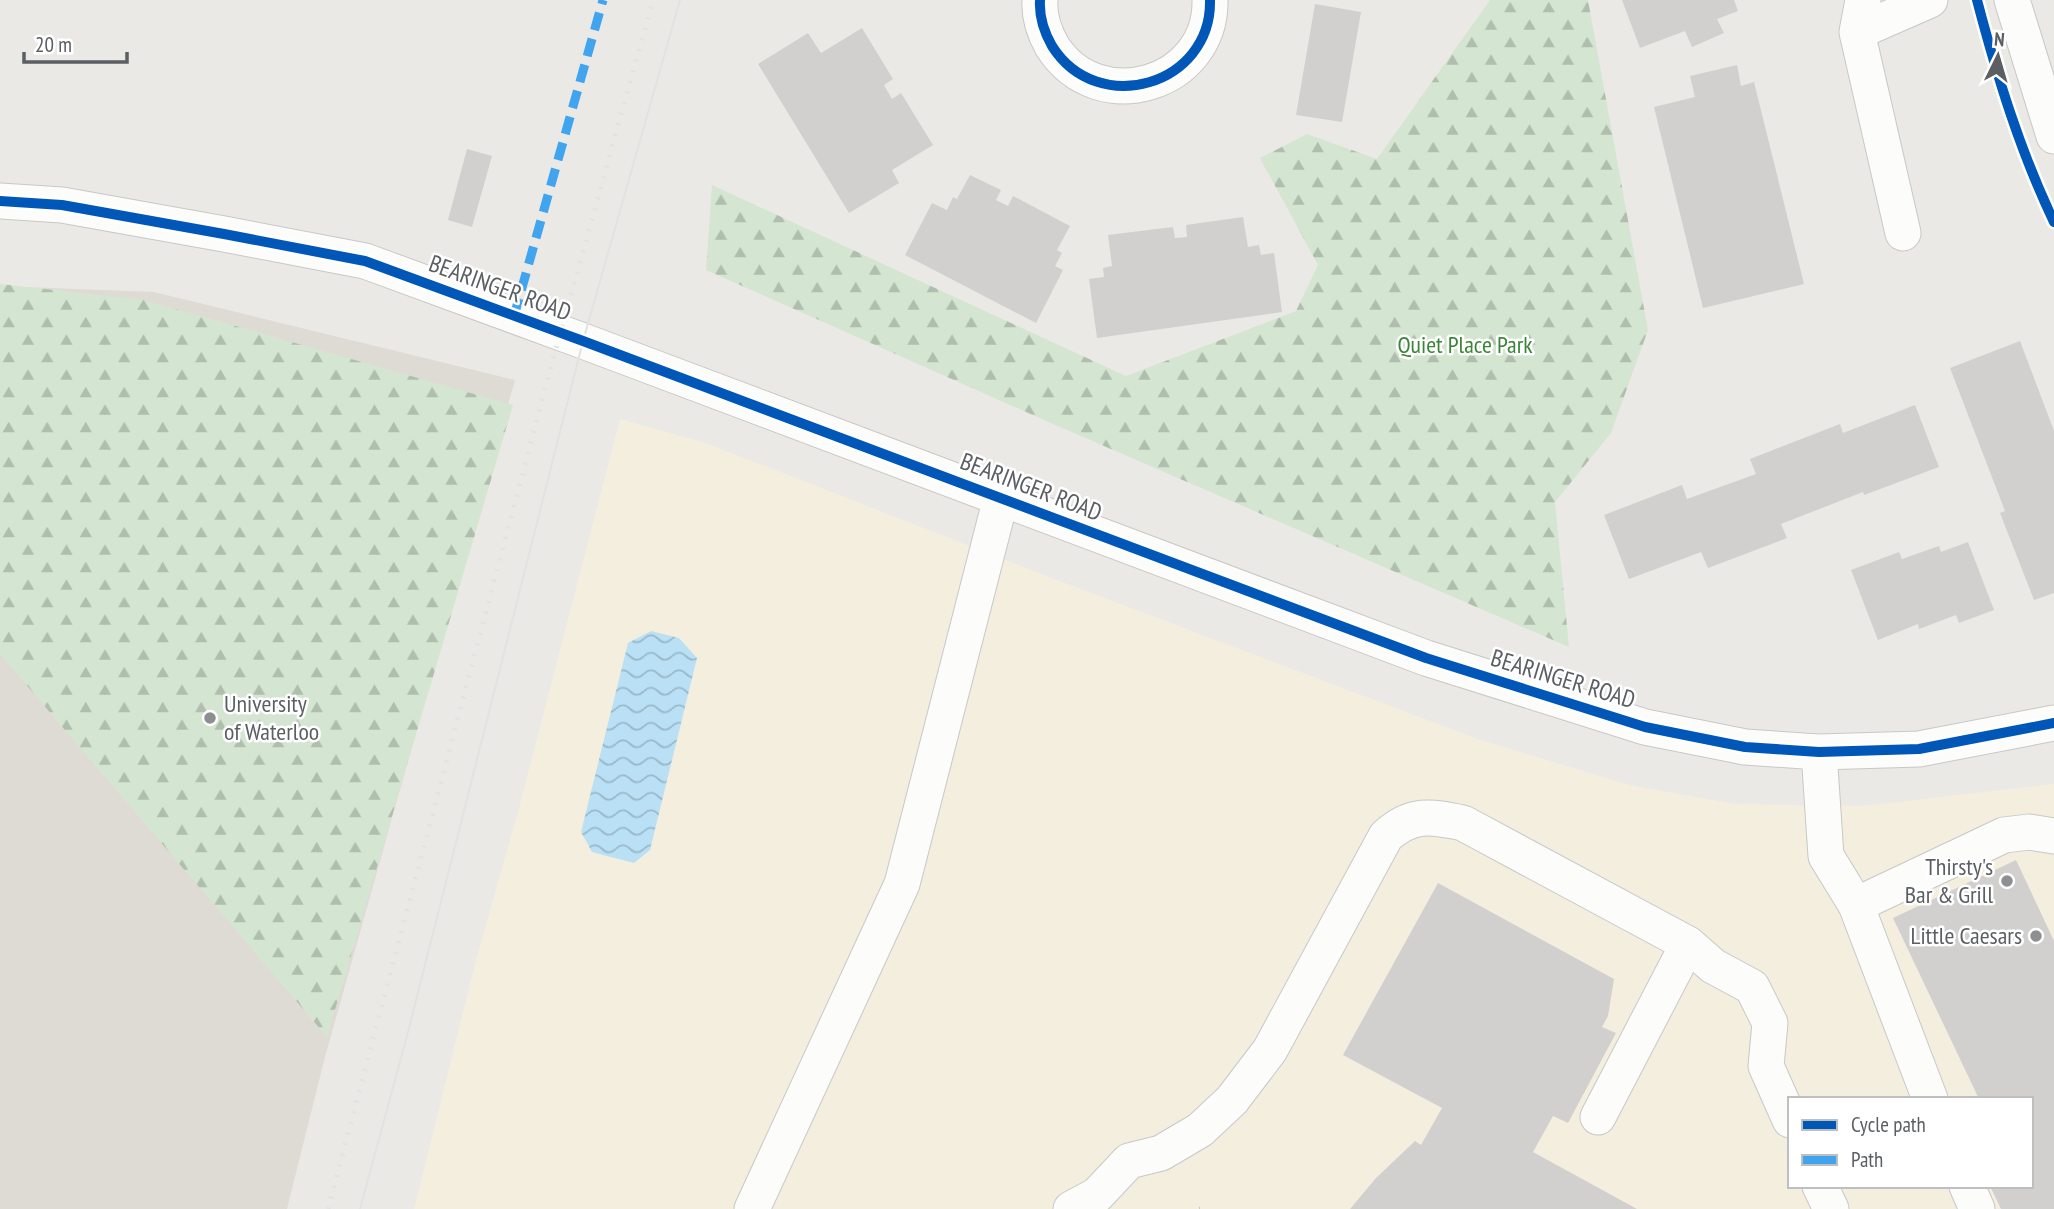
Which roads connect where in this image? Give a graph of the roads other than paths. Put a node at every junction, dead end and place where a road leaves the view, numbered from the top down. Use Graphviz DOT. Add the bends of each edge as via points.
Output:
graph roads {
  1 [pos="1040,0"];
  2 [pos="1210,0"];
  3 [pos="1930,0"];
  4 [pos="2012,0"];
  5 [pos="1860,16"];
  6 [pos="2054,136"];
  7 [pos="0,201"];
  8 [pos="1903,233"];
  9 [pos="1001,498"];
  10 [pos="2054,723"];
  11 [pos="1819,752"];
  12 [pos="2054,836"];
  13 [pos="1856,905"];
  14 [pos="1688,944"];
  15 [pos="1929,1097"];
  16 [pos="1788,1116"];
  17 [pos="1598,1117"];
  18 [pos="1821,1188"];
  19 [pos="1968,1188"];
  20 [pos="752,1209"];
  21 [pos="1071,1209"];
  22 [pos="1831,1209"];
  23 [pos="1977,1209"];
  1 -- 2 [label="street" via="1045,35 1059,57 1079,74 1117,87 1163,78 1185,62 1202,40"];
  3 -- 5 [label="street"];
  4 -- 6 [label="street"];
  5 -- 8 [label="street"];
  7 -- 9 [label="street, BEARINGER ROAD" via="62,205 365,261"];
  9 -- 11 [label="street, BEARINGER ROAD" via="1426,658 1645,727 1745,747"];
  9 -- 20 [label="street" via="902,884"];
  10 -- 11 [label="street, BEARINGER ROAD" via="1919,748"];
  11 -- 13 [label="street" via="1826,856"];
  12 -- 13 [label="street" via="2004,835"];
  13 -- 15 [label="street"];
  14 -- 16 [label="street" via="1713,966 1752,986 1770,1023 1766,1066"];
  14 -- 17 [label="street"];
  14 -- 21 [label="street" via="1463,823 1435,817 1402,822 1386,836 1270,1050 1232,1100 1200,1130 1161,1153 1129,1161 1097,1195"];
  18 -- 22 [label="street"];
  19 -- 23 [label="street"];
}
